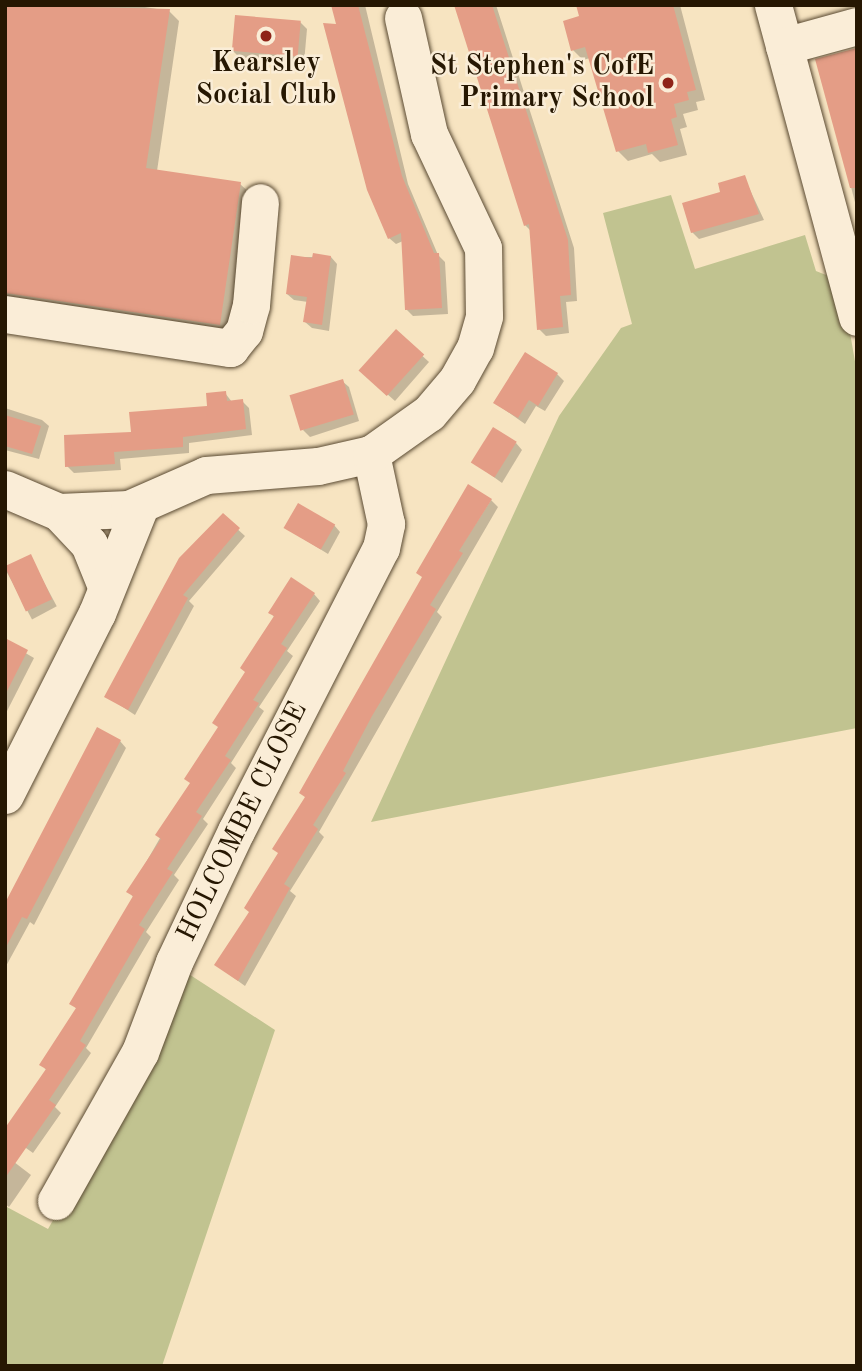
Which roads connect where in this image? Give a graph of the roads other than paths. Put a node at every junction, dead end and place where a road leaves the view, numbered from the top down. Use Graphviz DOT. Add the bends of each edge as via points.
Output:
graph roads {
  1 [pos="773,5"];
  2 [pos="857,26"];
  3 [pos="415,38"];
  4 [pos="784,46"];
  5 [pos="260,202"];
  6 [pos="852,284"];
  7 [pos="5,314"];
  8 [pos="371,454"];
  9 [pos="5,489"];
  10 [pos="140,506"];
  11 [pos="59,512"];
  12 [pos="106,586"];
  13 [pos="5,795"];
  14 [pos="56,1185"];
  1 -- 4 [label="street"];
  2 -- 4 [label="street"];
  3 -- 8 [label="street" via="438,157 482,248 484,316 475,348 457,380 429,413"];
  4 -- 6 [label="street"];
  5 -- 7 [label="street" via="251,305 244,331 229,348"];
  8 -- 10 [label="street" via="318,466 206,475"];
  8 -- 14 [label="street, HOLCOMBE CLOSE" via="386,524 381,548 236,831 174,962 140,1052"];
  9 -- 11 [label="street"];
  10 -- 11 [label="street"];
  10 -- 12 [label="street"];
  11 -- 12 [label="street" via="89,544"];
  12 -- 13 [label="street"];
}
